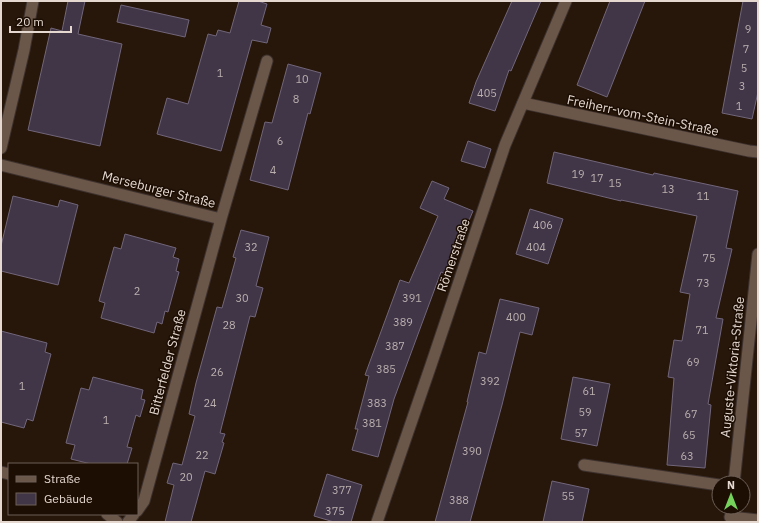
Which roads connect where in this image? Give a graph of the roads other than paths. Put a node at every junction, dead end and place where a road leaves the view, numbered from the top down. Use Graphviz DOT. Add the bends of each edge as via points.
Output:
graph roads {
  1 [pos="33,1"];
  2 [pos="566,1"];
  3 [pos="267,61"];
  4 [pos="523,103"];
  5 [pos="1,148"];
  6 [pos="758,152"];
  7 [pos="1,165"];
  8 [pos="221,219"];
  9 [pos="758,254"];
  10 [pos="584,465"];
  11 [pos="735,475"];
  12 [pos="711,484"];
  13 [pos="138,509"];
  14 [pos="108,515"];
  15 [pos="730,515"];
  16 [pos="758,520"];
  17 [pos="117,522"];
  18 [pos="377,522"];
  1 -- 5 [label="street"];
  2 -- 4 [label="street, Römerstraße"];
  3 -- 8 [label="street, Merseburger Straße"];
  4 -- 6 [label="street, Freiherr-vom-Stein-Straße"];
  4 -- 18 [label="street, Römerstraße" via="505,145"];
  7 -- 8 [label="street, Merseburger Straße"];
  8 -- 13 [label="street, Bitterfelder Straße" via="144,501"];
  9 -- 11 [label="street, Auguste-Viktoria-Straße"];
  10 -- 12 [label="street"];
  14 -- 17 [label="street"];
  15 -- 16 [label="street"];
}
